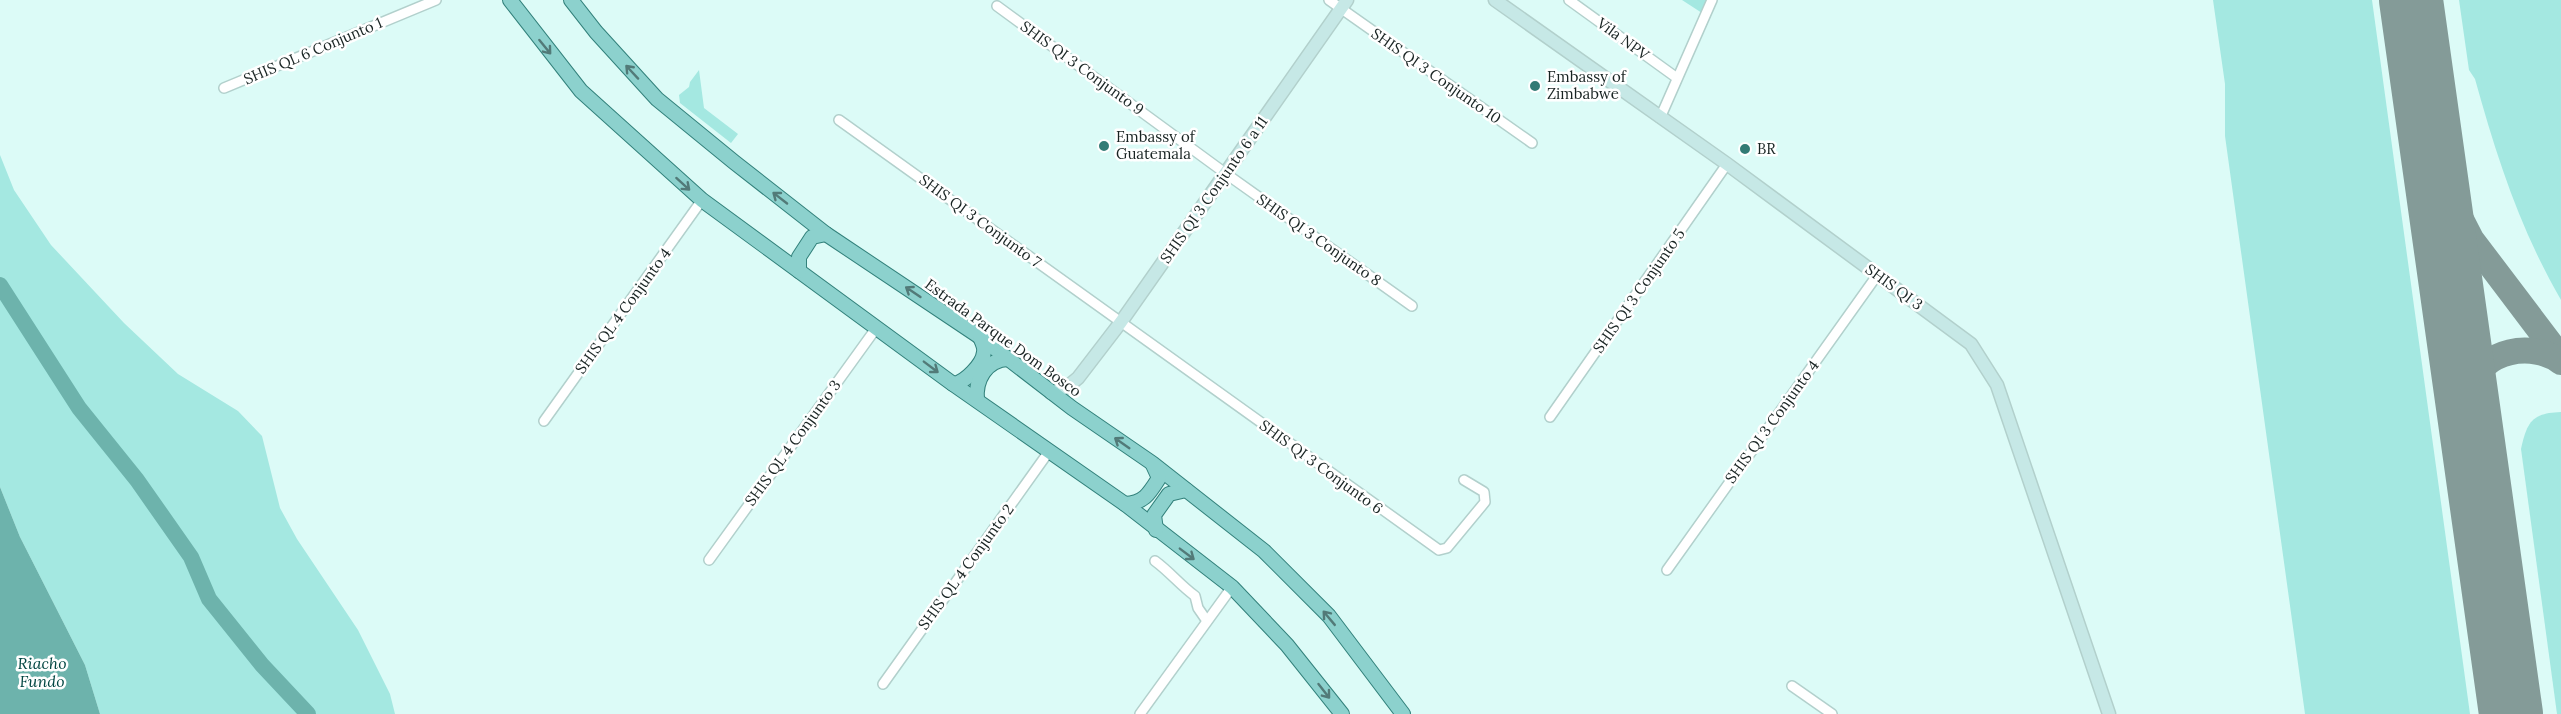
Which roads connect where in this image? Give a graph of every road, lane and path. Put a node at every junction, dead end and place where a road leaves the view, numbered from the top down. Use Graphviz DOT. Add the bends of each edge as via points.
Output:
graph roads {
  1 [pos="436,0"];
  2 [pos="510,0"];
  3 [pos="571,0"];
  4 [pos="1329,0"];
  5 [pos="1495,0"];
  6 [pos="1569,0"];
  7 [pos="1712,0"];
  8 [pos="1343,4"];
  9 [pos="998,6"];
  10 [pos="1677,78"];
  11 [pos="224,88"];
  12 [pos="1660,118"];
  13 [pos="839,120"];
  14 [pos="1532,142"];
  15 [pos="1727,164"];
  16 [pos="1225,173"];
  17 [pos="702,200"];
  18 [pos="809,220"];
  19 [pos="826,234"];
  20 [pos="781,257"];
  21 [pos="799,271"];
  22 [pos="1878,274"];
  23 [pos="1412,306"];
  24 [pos="1121,322"];
  25 [pos="878,327"];
  26 [pos="980,337"];
  27 [pos="1008,359"];
  28 [pos="1078,378"];
  29 [pos="953,384"];
  30 [pos="1051,393"];
  31 [pos="977,400"];
  32 [pos="1072,408"];
  33 [pos="1550,417"];
  34 [pos="543,421"];
  35 [pos="1050,450"];
  36 [pos="1152,463"];
  37 [pos="1464,480"];
  38 [pos="1186,490"];
  39 [pos="1125,504"];
  40 [pos="1156,530"];
  41 [pos="709,560"];
  42 [pos="1155,561"];
  43 [pos="1667,570"];
  44 [pos="1232,587"];
  45 [pos="1207,621"];
  46 [pos="883,684"];
  47 [pos="1792,686"];
  48 [pos="1140,714"];
  49 [pos="1342,714"];
  50 [pos="1403,714"];
  51 [pos="1832,714"];
  52 [pos="2109,714"];
  1 -- 11 [label="street, SHIS QL 6 Conjunto 1"];
  2 -- 17 [label="main road, one-way" via="581,90"];
  18 -- 3 [label="main road, Estrada Parque Dom Bosco, one-way" via="657,99"];
  4 -- 8 [label="street, SHIS QI 3 Conjunto 10"];
  5 -- 12 [label="street, SHIS QI 3"];
  6 -- 10 [label="street, Vila NPV"];
  7 -- 10 [label="street"];
  8 -- 14 [label="street, SHIS QI 3 Conjunto 10"];
  8 -- 16 [label="street, SHIS QI 3 Conjunto 6 a 11"];
  9 -- 16 [label="street, SHIS QI 3 Conjunto 9"];
  10 -- 12 [label="street"];
  12 -- 15 [label="street, SHIS QI 3"];
  13 -- 24 [label="street, SHIS QI 3 Conjunto 7"];
  15 -- 22 [label="street, SHIS QI 3"];
  15 -- 33 [label="street, SHIS QI 3 Conjunto 5"];
  16 -- 23 [label="street, SHIS QI 3 Conjunto 8"];
  16 -- 24 [label="street, SHIS QI 3 Conjunto 6 a 11"];
  17 -- 20 [label="main road"];
  17 -- 34 [label="street, SHIS QL 4 Conjunto 4"];
  18 -- 19 [label="main road, Estrada Parque Dom Bosco"];
  18 -- 20 [label="main road" via="791,253"];
  19 -- 21 [label="main road" via="812,237 799,257"];
  26 -- 19 [label="main road, Estrada Parque Dom Bosco, one-way"];
  20 -- 21 [label="main road"];
  21 -- 25 [label="main road"];
  22 -- 43 [label="street, SHIS QI 3 Conjunto 4"];
  22 -- 52 [label="street, SHIS QI 3" via="1971,344 1992,376"];
  24 -- 28 [label="street, SHIS QI 3 Conjunto 6 a 11"];
  24 -- 37 [label="street, SHIS QI 3 Conjunto 6" via="1439,550 1447,548 1485,502 1484,492"];
  25 -- 29 [label="main road, one-way"];
  25 -- 41 [label="street, SHIS QL 4 Conjunto 3"];
  26 -- 27 [label="main road, Estrada Parque Dom Bosco"];
  26 -- 29 [label="main road" via="983,356 966,380"];
  27 -- 30 [label="main road, Estrada Parque Dom Bosco"];
  27 -- 31 [label="main road" via="993,362 977,382"];
  28 -- 30 [label="street, SHIS QI 3 Conjunto 6 a 11"];
  28 -- 32 [label="street, SHIS QI 3 Conjunto 6 a 11"];
  29 -- 31 [label="main road"];
  30 -- 32 [label="main road, Estrada Parque Dom Bosco"];
  31 -- 35 [label="main road"];
  36 -- 32 [label="main road, Estrada Parque Dom Bosco, one-way"];
  35 -- 39 [label="main road"];
  35 -- 46 [label="street, SHIS QL 4 Conjunto 2"];
  36 -- 38 [label="main road, Estrada Parque Dom Bosco"];
  36 -- 39 [label="main road" via="1159,478 1143,501"];
  38 -- 40 [label="main road" via="1169,494 1154,515"];
  50 -- 38 [label="main road, Estrada Parque Dom Bosco, one-way" via="1329,616 1264,551"];
  39 -- 40 [label="main road"];
  40 -- 44 [label="main road, one-way"];
  42 -- 45 [label="street" via="1195,596 1200,614"];
  44 -- 45 [label="street"];
  44 -- 49 [label="main road, one-way" via="1287,645"];
  45 -- 48 [label="street"];
  47 -- 51 [label="street"];
}
